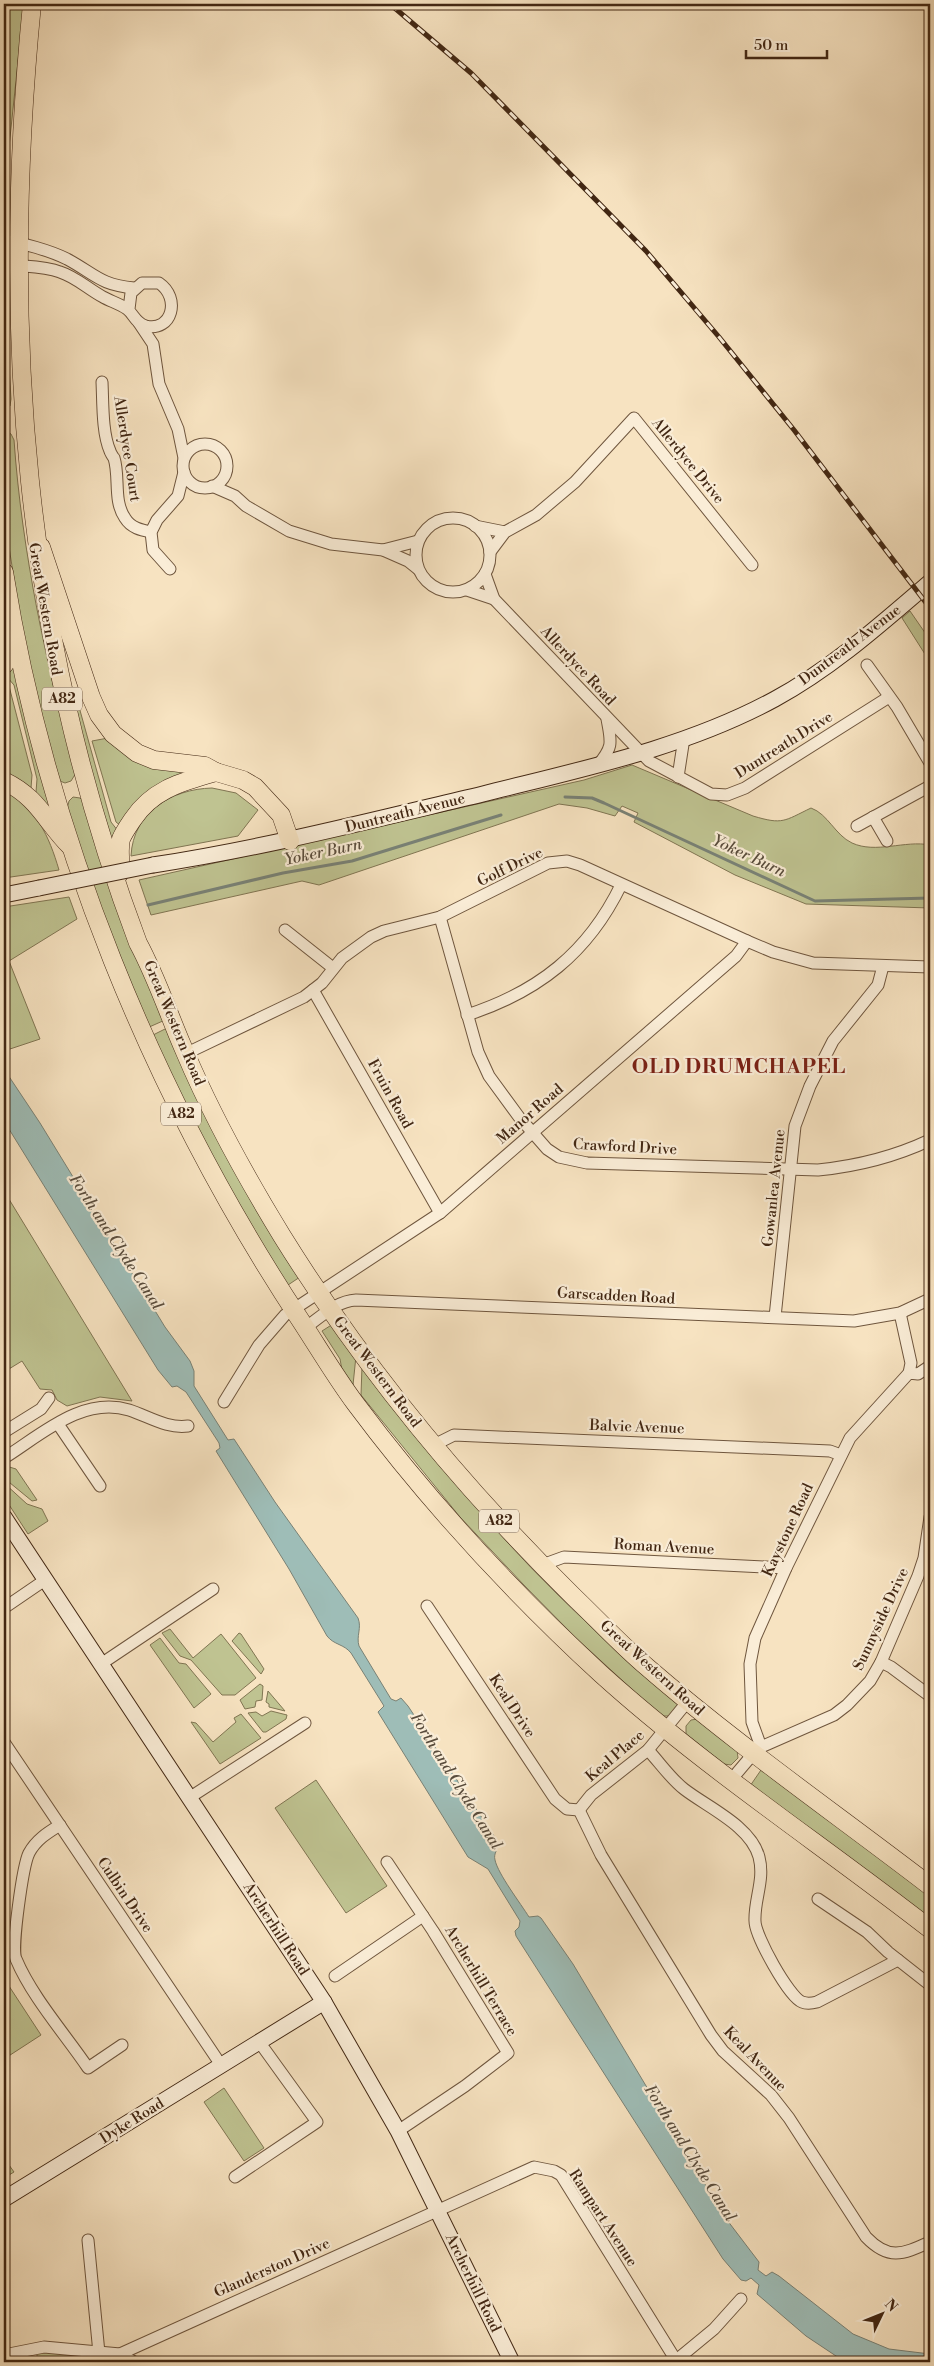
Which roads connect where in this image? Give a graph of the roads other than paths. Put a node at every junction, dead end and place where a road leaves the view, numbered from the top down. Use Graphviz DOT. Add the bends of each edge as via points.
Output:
graph roads {
  1 [pos="32,4"];
  2 [pos="8,241"];
  3 [pos="8,264"];
  4 [pos="134,288"];
  5 [pos="128,309"];
  6 [pos="139,323"];
  7 [pos="161,323"];
  8 [pos="153,344"];
  9 [pos="102,382"];
  10 [pos="178,429"];
  11 [pos="201,444"];
  12 [pos="184,458"];
  13 [pos="184,472"];
  14 [pos="225,472"];
  15 [pos="212,486"];
  16 [pos="199,487"];
  17 [pos="178,496"];
  18 [pos="235,496"];
  19 [pos="28,513"];
  20 [pos="475,526"];
  21 [pos="151,532"];
  22 [pos="505,532"];
  23 [pos="418,541"];
  24 [pos="383,550"];
  25 [pos="490,552"];
  26 [pos="752,565"];
  27 [pos="418,568"];
  28 [pos="170,569"];
  29 [pos="4,572"];
  30 [pos="485,574"];
  31 [pos="930,582"];
  32 [pos="467,590"];
  33 [pos="494,599"];
  34 [pos="16,647"];
  35 [pos="867,665"];
  36 [pos="4,666"];
  37 [pos="889,697"];
  38 [pos="606,717"];
  39 [pos="684,738"];
  40 [pos="640,753"];
  41 [pos="930,763"];
  42 [pos="597,766"];
  43 [pos="216,772"];
  44 [pos="678,777"];
  45 [pos="4,781"];
  46 [pos="930,786"];
  47 [pos="873,817"];
  48 [pos="857,826"];
  49 [pos="290,841"];
  50 [pos="887,841"];
  51 [pos="74,849"];
  52 [pos="116,881"];
  53 [pos="621,885"];
  54 [pos="4,895"];
  55 [pos="440,917"];
  56 [pos="285,930"];
  57 [pos="747,942"];
  58 [pos="883,966"];
  59 [pos="930,967"];
  60 [pos="333,968"];
  61 [pos="313,990"];
  62 [pos="467,1015"];
  63 [pos="185,1054"];
  64 [pos="531,1132"];
  65 [pos="930,1140"];
  66 [pos="791,1170"];
  67 [pos="440,1214"];
  68 [pos="319,1294"];
  69 [pos="930,1299"];
  70 [pos="294,1310"];
  71 [pos="331,1311"];
  72 [pos="900,1313"];
  73 [pos="775,1317"];
  74 [pos="305,1328"];
  75 [pos="930,1366"];
  76 [pos="909,1373"];
  77 [pos="49,1398"];
  78 [pos="224,1402"];
  79 [pos="58,1424"];
  80 [pos="188,1426"];
  81 [pos="4,1432"];
  82 [pos="434,1445"];
  83 [pos="841,1455"];
  84 [pos="4,1458"];
  85 [pos="100,1486"];
  86 [pos="4,1517"];
  87 [pos="930,1517"];
  88 [pos="542,1566"];
  89 [pos="786,1568"];
  90 [pos="46,1580"];
  91 [pos="214,1589"];
  92 [pos="427,1606"];
  93 [pos="4,1608"];
  94 [pos="881,1662"];
  95 [pos="100,1664"];
  96 [pos="930,1696"];
  97 [pos="688,1701"];
  98 [pos="305,1723"];
  99 [pos="666,1729"];
  100 [pos="4,1743"];
  101 [pos="648,1750"];
  102 [pos="757,1750"];
  103 [pos="731,1780"];
  104 [pos="189,1798"];
  105 [pos="579,1810"];
  106 [pos="60,1826"];
  107 [pos="387,1862"];
  108 [pos="930,1886"];
  109 [pos="818,1899"];
  110 [pos="423,1916"];
  111 [pos="930,1929"];
  112 [pos="898,1960"];
  113 [pos="335,1976"];
  114 [pos="930,1985"];
  115 [pos="324,2002"];
  116 [pos="260,2043"];
  117 [pos="122,2045"];
  118 [pos="221,2065"];
  119 [pos="398,2131"];
  120 [pos="235,2177"];
  121 [pos="4,2199"];
  122 [pos="437,2210"];
  123 [pos="88,2240"];
  124 [pos="930,2242"];
  125 [pos="740,2299"];
  126 [pos="99,2353"];
  127 [pos="120,2354"];
  128 [pos="4,2355"];
  129 [pos="134,2362"];
  130 [pos="512,2362"];
  131 [pos="676,2362"];
  1 -- 2 [label="main road, Great Western Road / A82"];
  2 -- 3 [label="main road, Great Western Road / A82"];
  2 -- 4 [label="street" via="59,256 106,284"];
  3 -- 5 [label="street" via="60,272"];
  3 -- 19 [label="main road, Great Western Road / A82" via="21,461"];
  4 -- 5 [label="street" via="128,298"];
  4 -- 7 [label="street" via="153,282 160,283 169,291 172,308 168,318"];
  5 -- 6 [label="street"];
  6 -- 7 [label="street" via="150,326"];
  6 -- 8 [label="street"];
  7 -- 8 [label="street"];
  8 -- 10 [label="street" via="159,384"];
  9 -- 21 [label="street, Allerdyce Court" via="108,441 114,458 123,516 129,524"];
  10 -- 11 [label="street, Allerdyce Road"];
  10 -- 12 [label="street"];
  11 -- 12 [label="street" via="191,448"];
  11 -- 14 [label="street, Allerdyce Road" via="212,445 222,452"];
  12 -- 13 [label="street"];
  13 -- 16 [label="street" via="189,481"];
  13 -- 17 [label="street"];
  14 -- 15 [label="street"];
  14 -- 18 [label="street, Allerdyce Road"];
  15 -- 16 [label="street, Allerdyce Road"];
  15 -- 18 [label="street, Allerdyce Road"];
  16 -- 17 [label="street"];
  17 -- 21 [label="street"];
  18 -- 24 [label="street, Allerdyce Road" via="273,522 301,535 331,544"];
  19 -- 43 [label="main road" via="99,715 113,734 145,758 205,766"];
  19 -- 52 [label="main road, Great Western Road / A82" via="45,620 66,718"];
  20 -- 22 [label="street"];
  20 -- 23 [label="street" via="462,519 439,520 426,529"];
  20 -- 25 [label="street" via="487,540"];
  21 -- 28 [label="street" via="153,550"];
  22 -- 25 [label="street, Allerdyce Drive"];
  22 -- 26 [label="street, Allerdyce Drive" via="536,515 575,482 634,418"];
  23 -- 24 [label="street, Allerdyce Road"];
  23 -- 27 [label="street" via="415,558"];
  24 -- 27 [label="street, Allerdyce Road"];
  25 -- 30 [label="street"];
  27 -- 32 [label="street, Allerdyce Road" via="434,588 449,593"];
  29 -- 34 [label="main road, Great Western Road / A82"];
  30 -- 32 [label="street"];
  30 -- 33 [label="street, Allerdyce Road"];
  31 -- 39 [label="street, Duntreath Avenue" via="845,653 789,691"];
  32 -- 33 [label="street, Allerdyce Road"];
  33 -- 38 [label="street, Allerdyce Road"];
  34 -- 36 [label="main road"];
  34 -- 51 [label="main road, Great Western Road / A82" via="35,728"];
  35 -- 37 [label="street"];
  37 -- 41 [label="street"];
  37 -- 44 [label="street, Duntreath Drive" via="736,792 711,794"];
  38 -- 40 [label="street, Allerdyce Road"];
  38 -- 42 [label="street" via="612,744"];
  39 -- 40 [label="street, Duntreath Avenue"];
  39 -- 44 [label="street"];
  40 -- 42 [label="street, Duntreath Avenue"];
  40 -- 44 [label="street, Duntreath Drive"];
  42 -- 49 [label="street, Duntreath Avenue"];
  43 -- 49 [label="main road" via="243,780 266,796 281,815"];
  43 -- 52 [label="main road" via="169,786 142,807 122,837 119,850 121,867"];
  45 -- 51 [label="main road" via="30,796 56,832"];
  46 -- 47 [label="street"];
  47 -- 48 [label="street"];
  47 -- 50 [label="street"];
  49 -- 54 [label="street, Duntreath Avenue, bridge"];
  51 -- 70 [label="main road, Great Western Road / A82" via="122,983 177,1105 229,1205"];
  52 -- 63 [label="main road, Great Western Road / A82" via="138,943"];
  53 -- 55 [label="street, Golf Drive" via="580,865 558,861"];
  53 -- 57 [label="street, Golf Drive"];
  53 -- 62 [label="street" via="592,932 556,969 511,999"];
  55 -- 60 [label="street, Golf Drive" via="371,937"];
  55 -- 62 [label="street, Crawford Drive"];
  56 -- 60 [label="street"];
  57 -- 58 [label="street, Golf Drive" via="814,963"];
  57 -- 64 [label="street, Manor Road" via="736,956"];
  58 -- 59 [label="street, Golf Drive"];
  58 -- 66 [label="street, Gowanlea Avenue" via="878,985 833,1040 810,1086 795,1126"];
  60 -- 61 [label="street, Golf Drive"];
  61 -- 63 [label="street, Golf Drive" via="292,1004"];
  61 -- 67 [label="street, Fruin Road"];
  62 -- 64 [label="street, Crawford Drive" via="478,1052 490,1076"];
  63 -- 68 [label="main road, Great Western Road / A82" via="256,1192"];
  64 -- 66 [label="street, Crawford Drive" via="559,1157 587,1163"];
  64 -- 67 [label="street, Manor Road"];
  65 -- 66 [label="street, Crawford Drive" via="907,1151 853,1166"];
  66 -- 73 [label="street, Gowanlea Avenue"];
  67 -- 68 [label="street, Manor Road"];
  68 -- 70 [label="street, Manor Road"];
  68 -- 71 [label="main road, Great Western Road / A82"];
  69 -- 72 [label="street, Garscadden Road"];
  70 -- 74 [label="main road, Great Western Road / A82"];
  70 -- 78 [label="street, Manor Road" via="280,1320 259,1345"];
  71 -- 73 [label="street, Garscadden Road" via="341,1302 356,1300"];
  71 -- 74 [label="street, Garscadden Road"];
  71 -- 82 [label="main road, Great Western Road / A82" via="381,1381"];
  72 -- 73 [label="street, Garscadden Road" via="854,1321"];
  72 -- 76 [label="street" via="911,1363"];
  74 -- 99 [label="main road, Great Western Road / A82" via="352,1398 438,1507 525,1602"];
  75 -- 76 [label="street, Kaystone Road" via="918,1374"];
  76 -- 83 [label="street, Kaystone Road" via="859,1426"];
  77 -- 81 [label="street" via="42,1408"];
  79 -- 80 [label="street" via="82,1411 113,1406 170,1425"];
  79 -- 84 [label="street"];
  79 -- 85 [label="street"];
  82 -- 83 [label="street, Balvie Avenue" via="454,1435 782,1448 830,1451"];
  82 -- 88 [label="main road, Great Western Road / A82"];
  83 -- 89 [label="street, Kaystone Road"];
  86 -- 90 [label="street, Archerhill Road"];
  87 -- 94 [label="street, Sunnyside Drive" via="918,1576"];
  88 -- 89 [label="street, Roman Avenue" via="564,1557"];
  88 -- 97 [label="main road, Great Western Road / A82" via="644,1665"];
  89 -- 102 [label="street, Kaystone Road" via="755,1638 750,1664 752,1722"];
  90 -- 93 [label="street"];
  90 -- 95 [label="street, Archerhill Road"];
  91 -- 95 [label="street"];
  92 -- 105 [label="street, Keal Drive" via="555,1799 567,1809"];
  94 -- 96 [label="street"];
  94 -- 102 [label="street, Sunnyside Drive" via="870,1681 840,1710"];
  95 -- 104 [label="street, Archerhill Road"];
  97 -- 99 [label="street, Keal Place"];
  97 -- 102 [label="main road, Great Western Road / A82"];
  98 -- 104 [label="street"];
  99 -- 101 [label="street, Keal Place"];
  99 -- 103 [label="main road, Great Western Road / A82"];
  100 -- 106 [label="street, Culbin Drive"];
  101 -- 105 [label="street, Keal Place" via="591,1795"];
  101 -- 112 [label="street" via="676,1782 724,1816 755,1848 762,1875 756,1927 765,1950 798,1999 806,2003 817,2002"];
  102 -- 103 [label="street, Sunnyside Drive"];
  102 -- 108 [label="main road, Great Western Road / A82"];
  103 -- 111 [label="main road, Great Western Road / A82"];
  104 -- 115 [label="street, Archerhill Road"];
  105 -- 124 [label="street, Keal Avenue" via="601,1855 711,2035 723,2051 771,2095 866,2237 874,2245 895,2254 905,2254"];
  106 -- 117 [label="street" via="39,1838 28,1855 17,1918 15,1957 32,1988 88,2068"];
  106 -- 118 [label="street, Culbin Drive"];
  107 -- 110 [label="street, Archerhill Terrace"];
  109 -- 112 [label="street" via="867,1932"];
  110 -- 113 [label="street"];
  110 -- 119 [label="street, Archerhill Terrace" via="508,2054"];
  112 -- 114 [label="street"];
  115 -- 116 [label="street, Dyke Road"];
  115 -- 119 [label="street, Archerhill Road"];
  116 -- 118 [label="street, Dyke Road"];
  116 -- 120 [label="street" via="318,2122"];
  118 -- 121 [label="street, Dyke Road"];
  119 -- 122 [label="street, Archerhill Road"];
  122 -- 127 [label="street, Glanderston Drive"];
  122 -- 130 [label="street, Archerhill Road"];
  122 -- 131 [label="street, Rampart Avenue" via="534,2167 561,2175"];
  123 -- 126 [label="street"];
  125 -- 131 [label="street" via="714,2329"];
  126 -- 127 [label="street"];
  126 -- 128 [label="street" via="44,2347"];
  127 -- 129 [label="street"];
}
